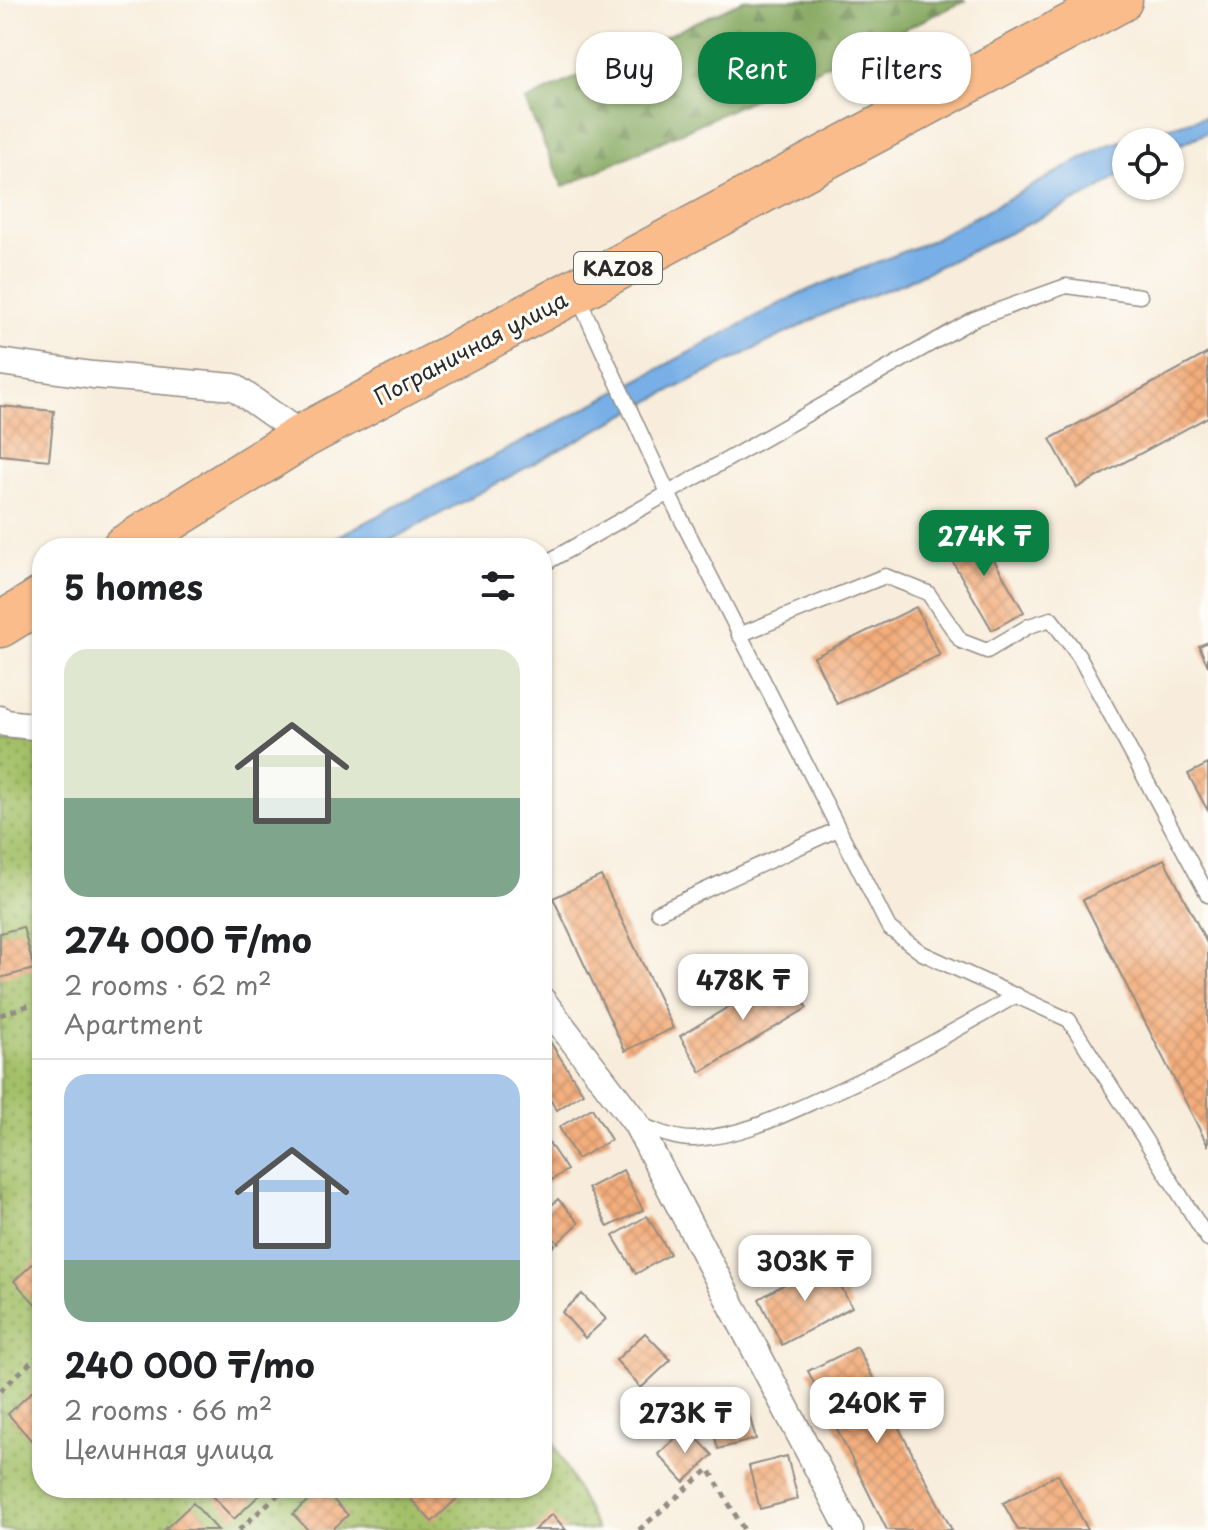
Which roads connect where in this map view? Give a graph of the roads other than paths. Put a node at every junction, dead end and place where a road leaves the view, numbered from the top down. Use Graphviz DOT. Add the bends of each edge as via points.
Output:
graph roads {
  1 [pos="1120,0"];
  2 [pos="575,291"];
  3 [pos="1140,296"];
  4 [pos="0,362"];
  5 [pos="303,436"];
  6 [pos="669,495"];
  7 [pos="140,538"];
  8 [pos="552,559"];
  9 [pos="32,605"];
  10 [pos="0,625"];
  11 [pos="739,635"];
  12 [pos="0,719"];
  13 [pos="32,729"];
  14 [pos="838,829"];
  15 [pos="1208,895"];
  16 [pos="658,912"];
  17 [pos="1017,995"];
  18 [pos="552,1013"];
  19 [pos="636,1123"];
  20 [pos="1208,1239"];
  21 [pos="850,1530"];
  1 -- 2 [label="highway, Пограничная улица / KAZ08"];
  2 -- 5 [label="highway, Пограничная улица / KAZ08"];
  2 -- 6 [label="lane"];
  3 -- 6 [label="lane" via="1066,286 974,319"];
  4 -- 5 [label="street" via="234,387"];
  5 -- 7 [label="highway, Пограничная улица / KAZ08"];
  6 -- 8 [label="lane"];
  6 -- 11 [label="lane"];
  9 -- 10 [label="highway"];
  11 -- 14 [label="lane"];
  11 -- 15 [label="lane" via="885,576 928,593 961,641 987,651 1051,619 1079,656"];
  12 -- 13 [label="street"];
  14 -- 16 [label="lane"];
  14 -- 17 [label="lane" via="889,928 922,953"];
  17 -- 19 [label="lane" via="847,1087 747,1131 692,1139"];
  17 -- 20 [label="lane" via="1069,1020"];
  18 -- 19 [label="street"];
  19 -- 21 [label="street"];
}
